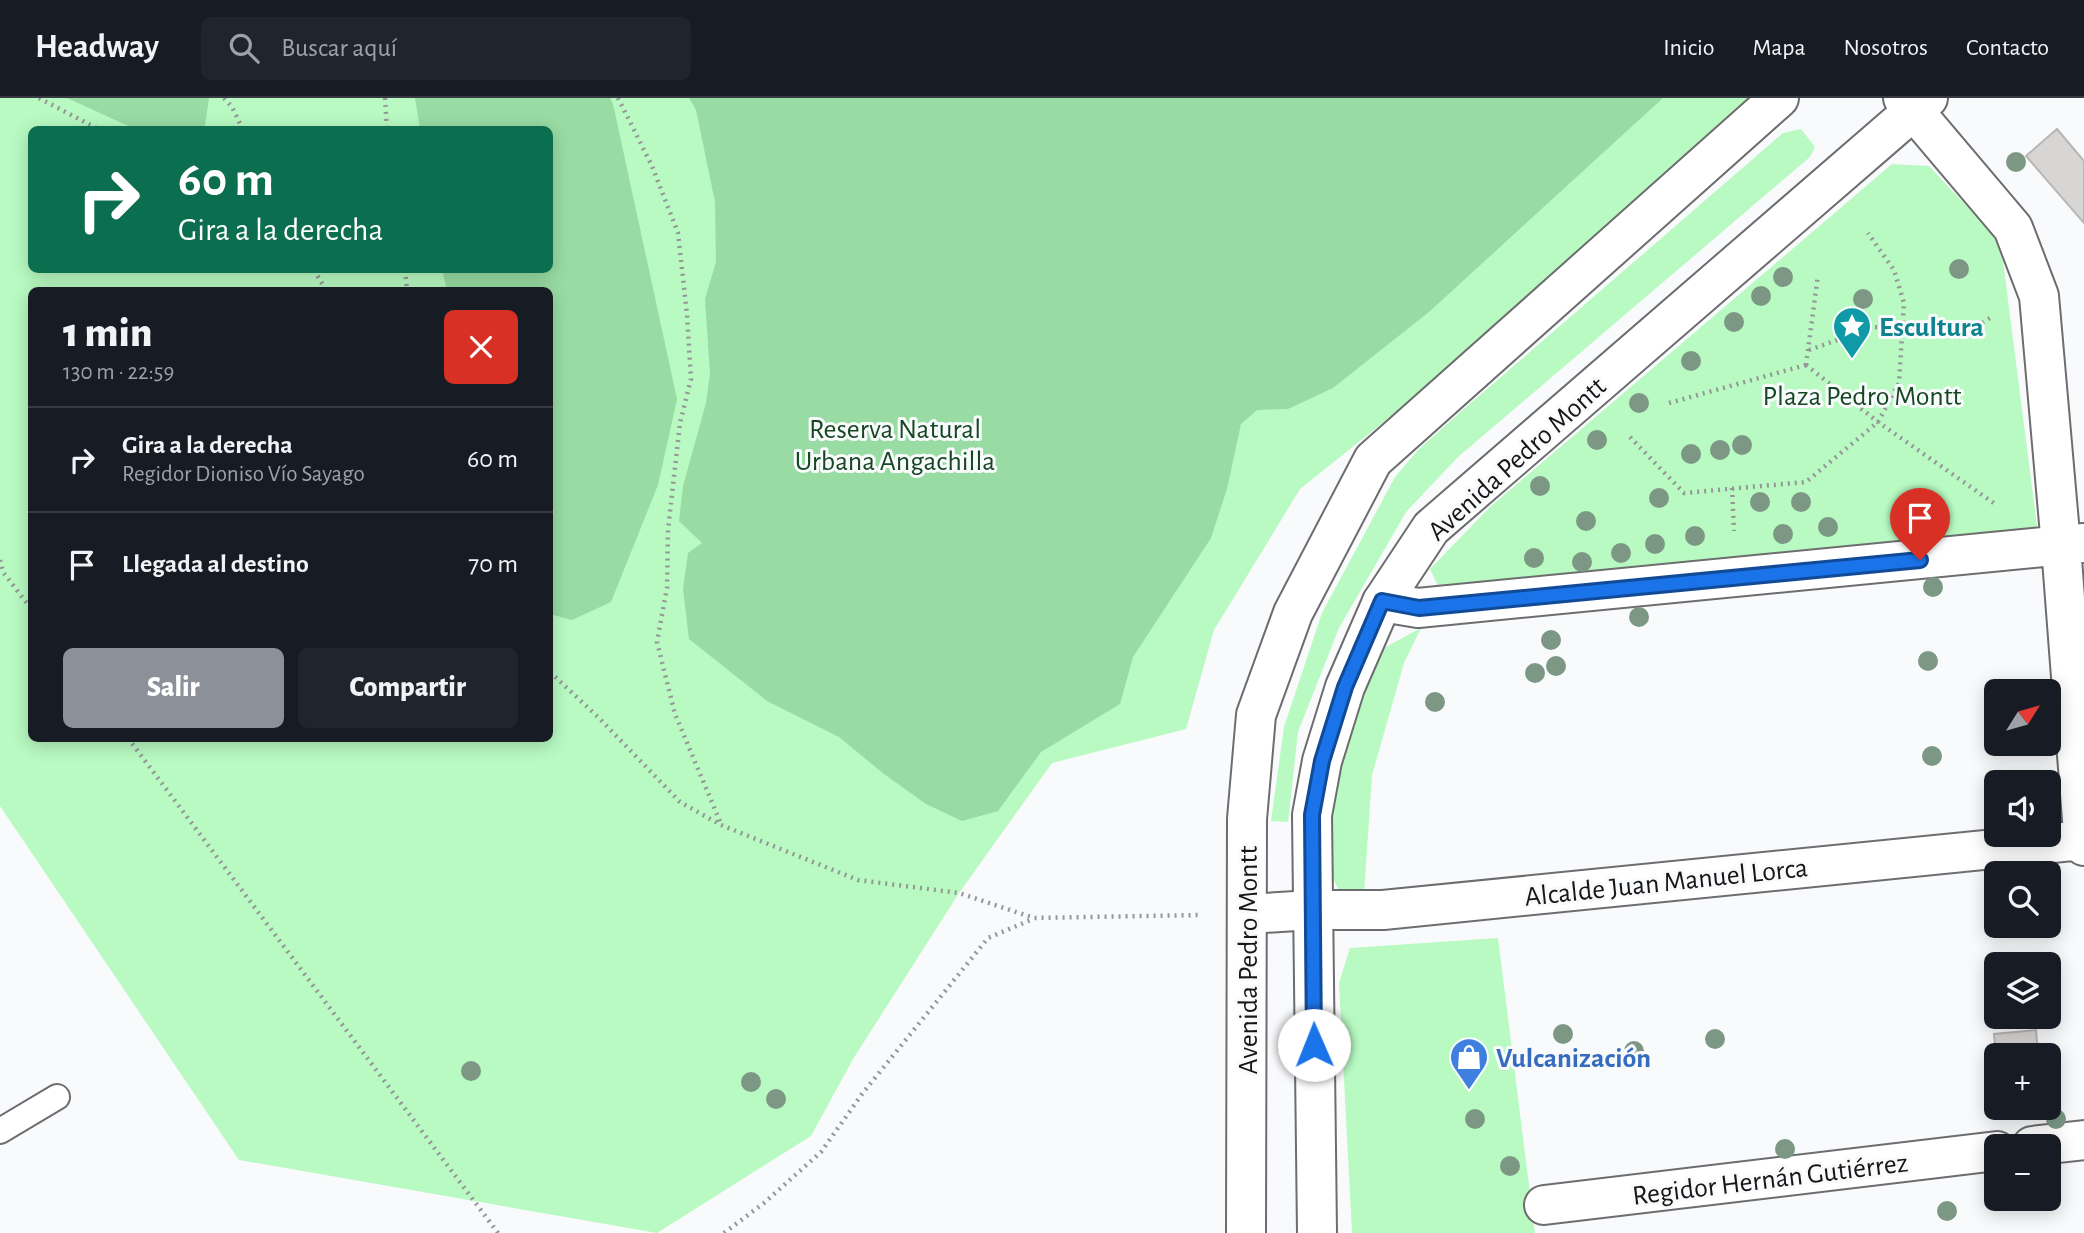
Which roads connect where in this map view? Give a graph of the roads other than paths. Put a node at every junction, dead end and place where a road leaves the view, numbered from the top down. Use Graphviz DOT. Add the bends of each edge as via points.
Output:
graph roads {
  1 [pos="1779,98"];
  2 [pos="1915,102"];
  3 [pos="2073,545"];
  4 [pos="1382,601"];
  5 [pos="2084,840"];
  6 [pos="2084,846"];
  7 [pos="1312,910"];
  8 [pos="1248,914"];
  9 [pos="57,1097"];
  10 [pos="0,1131"];
  11 [pos="2084,1140"];
  12 [pos="2061,1143"];
  13 [pos="1984,1152"];
  14 [pos="1544,1205"];
  15 [pos="1247,1233"];
  16 [pos="1317,1233"];
  1 -- 8 [label="street, Avenida Pedro Montt" via="1373,460 1293,613 1256,715 1247,819"];
  2 -- 3 [label="street" via="2012,228 2039,296"];
  2 -- 4 [label="street, Avenida Pedro Montt" via="1431,528"];
  3 -- 4 [label="street" via="1419,608"];
  3 -- 5 [label="street"];
  4 -- 7 [label="street, Avenida Pedro Montt" via="1345,687 1322,761 1312,815"];
  5 -- 6 [label="street"];
  5 -- 7 [label="street, Alcalde Juan Manuel Lorca" via="1383,910"];
  7 -- 8 [label="street, Alcalde Juan Manuel Lorca"];
  7 -- 16 [label="street, Avenida Pedro Montt"];
  8 -- 15 [label="street, Avenida Pedro Montt"];
  9 -- 10 [label="lane"];
  11 -- 12 [label="street"];
  13 -- 14 [label="street, Regidor Hernán Gutiérrez"];
}
